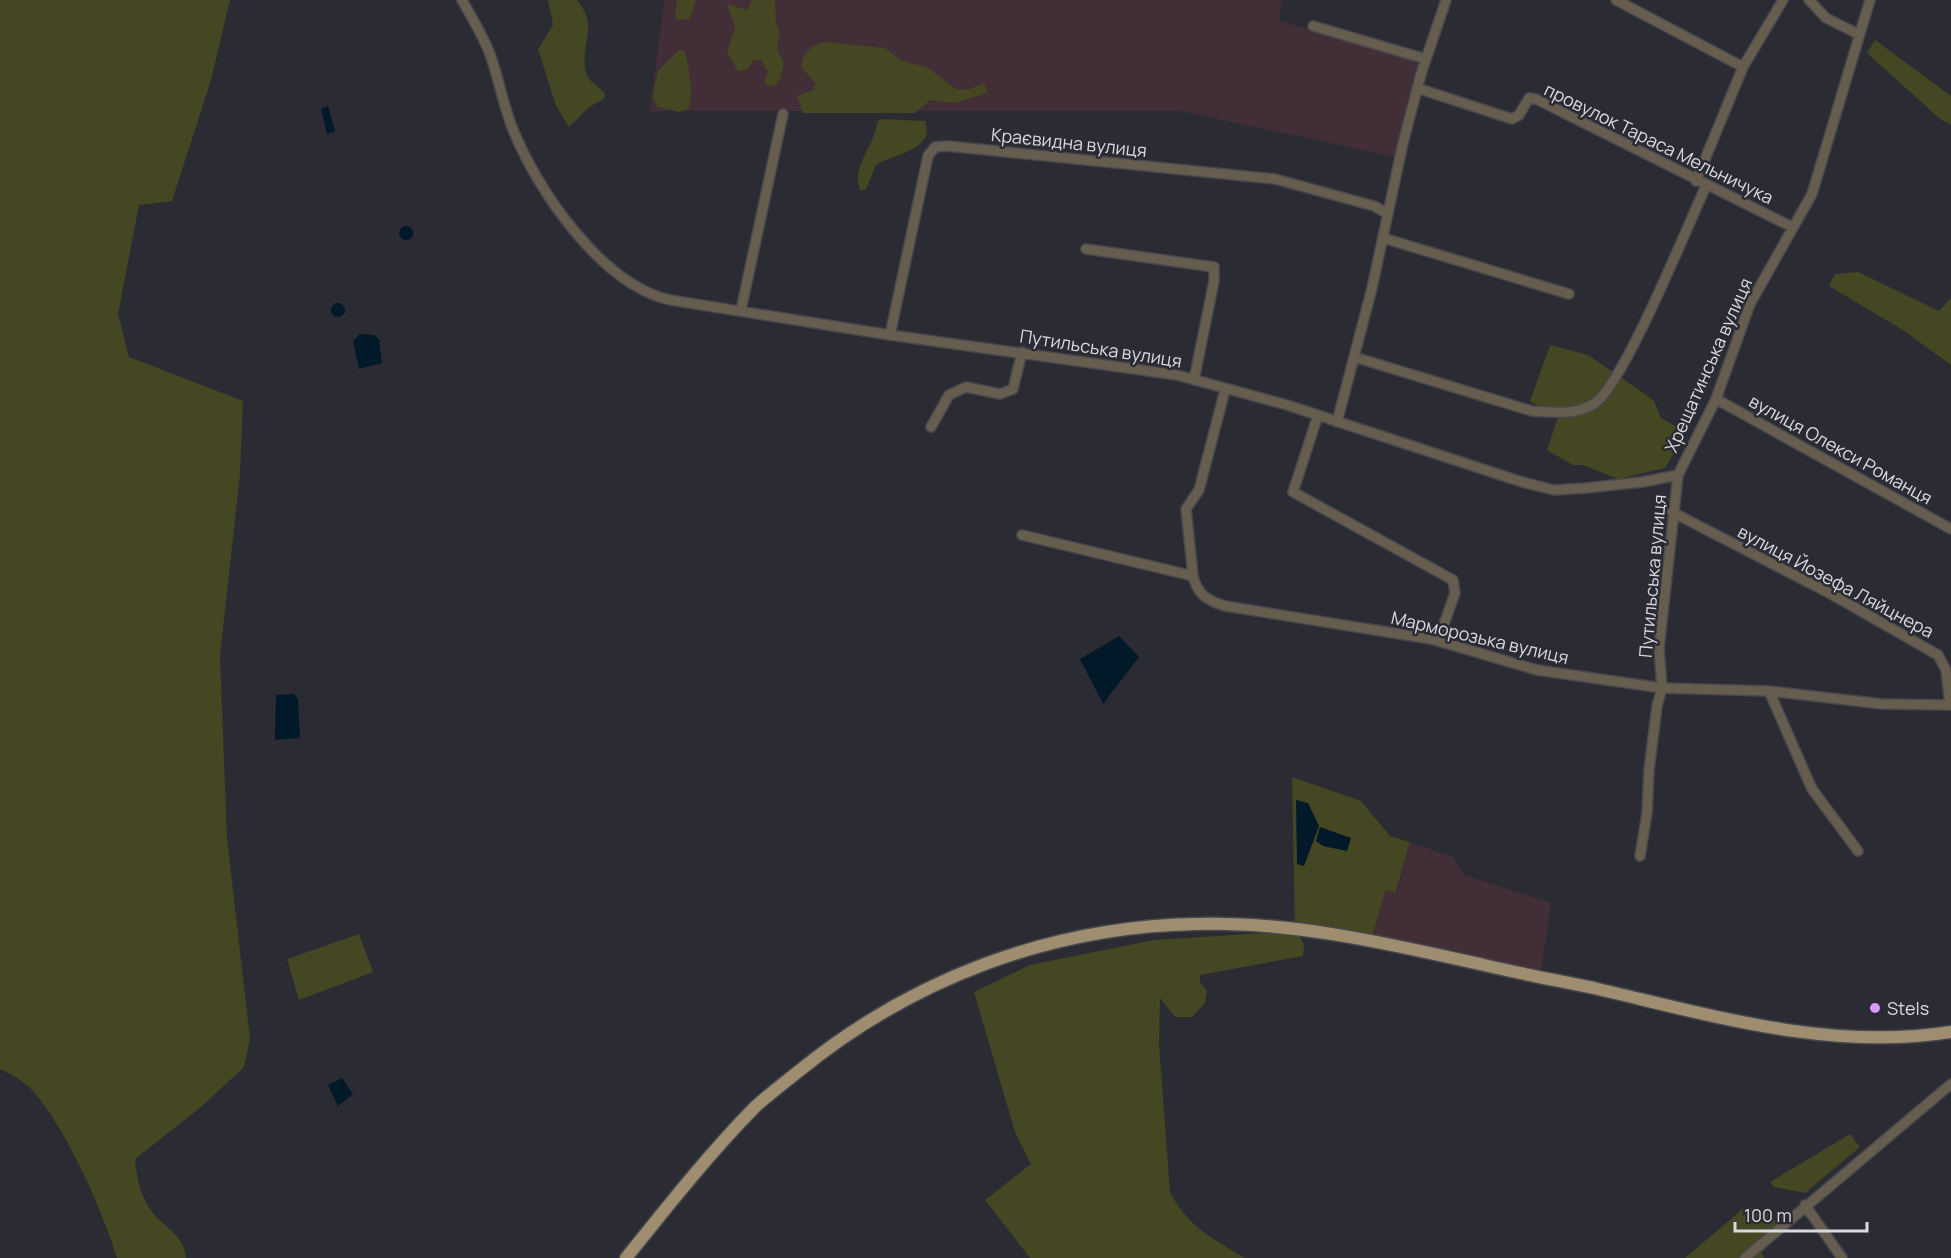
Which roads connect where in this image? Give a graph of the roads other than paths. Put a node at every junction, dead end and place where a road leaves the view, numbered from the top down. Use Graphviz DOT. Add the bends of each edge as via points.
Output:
graph roads {
  1 [pos="462,0"];
  2 [pos="1446,0"];
  3 [pos="1616,0"];
  4 [pos="1784,0"];
  5 [pos="1809,0"];
  6 [pos="1870,0"];
  7 [pos="1313,26"];
  8 [pos="1858,34"];
  9 [pos="1426,59"];
  10 [pos="1743,67"];
  11 [pos="1417,88"];
  12 [pos="783,114"];
  13 [pos="1696,181"];
  14 [pos="1706,186"];
  15 [pos="1388,214"];
  16 [pos="1791,227"];
  17 [pos="1383,238"];
  18 [pos="1086,249"];
  19 [pos="1569,294"];
  20 [pos="741,310"];
  21 [pos="890,335"];
  22 [pos="1022,352"];
  23 [pos="1354,357"];
  24 [pos="1194,380"];
  25 [pos="1225,390"];
  26 [pos="1716,399"];
  27 [pos="1318,415"];
  28 [pos="1337,422"];
  29 [pos="931,427"];
  30 [pos="1678,475"];
  31 [pos="1672,512"];
  32 [pos="1951,529"];
  33 [pos="1022,535"];
  34 [pos="1192,576"];
  35 [pos="1438,641"];
  36 [pos="1662,688"];
  37 [pos="1769,691"];
  38 [pos="1950,705"];
  39 [pos="1858,851"];
  40 [pos="1640,856"];
  41 [pos="1951,1032"];
  42 [pos="1951,1084"];
  43 [pos="1805,1205"];
  44 [pos="626,1258"];
  45 [pos="1744,1258"];
  46 [pos="1842,1258"];
  1 -- 20 [label="street, Путильська вулиця" via="488,48 512,127 531,167 591,248 620,277 648,293"];
  2 -- 9 [label="street"];
  3 -- 10 [label="street"];
  4 -- 10 [label="street"];
  5 -- 8 [label="street" via="1826,18"];
  6 -- 8 [label="street, Хрещатинська вулиця"];
  7 -- 9 [label="street"];
  8 -- 16 [label="street, Хрещатинська вулиця" via="1812,194"];
  9 -- 11 [label="street"];
  10 -- 13 [label="street"];
  11 -- 13 [label="street, провулок Тараса Мельничука" via="1512,119 1529,98 1536,99"];
  11 -- 15 [label="street"];
  12 -- 20 [label="street"];
  13 -- 14 [label="street, провулок Тараса Мельничука"];
  14 -- 16 [label="street, провулок Тараса Мельничука"];
  14 -- 23 [label="street" via="1630,350 1608,390 1594,404 1562,413 1532,411"];
  15 -- 17 [label="street"];
  15 -- 21 [label="street, Краєвидна вулиця" via="1374,206 1275,179 935,147 928,156"];
  16 -- 26 [label="street, Хрещатинська вулиця" via="1750,303"];
  17 -- 19 [label="street"];
  17 -- 23 [label="street"];
  18 -- 24 [label="street" via="1214,267"];
  20 -- 21 [label="street, Путильська вулиця"];
  21 -- 22 [label="street, Путильська вулиця"];
  22 -- 24 [label="street, Путильська вулиця"];
  22 -- 29 [label="street" via="1013,389 1000,394 966,387 950,395"];
  23 -- 28 [label="street"];
  24 -- 25 [label="street, Путильська вулиця"];
  25 -- 27 [label="street, Путильська вулиця"];
  25 -- 34 [label="street" via="1199,490 1186,509"];
  26 -- 30 [label="street, Хрещатинська вулиця"];
  26 -- 32 [label="street, вулиця Олекси Романця"];
  27 -- 28 [label="street, Путильська вулиця"];
  27 -- 35 [label="street" via="1293,492 1453,580 1455,593"];
  28 -- 30 [label="street, Путильська вулиця" via="1554,490"];
  30 -- 31 [label="street, Путильська вулиця"];
  31 -- 36 [label="street, Путильська вулиця" via="1659,648"];
  31 -- 38 [label="street, вулиця Йозефа Ляйцнера" via="1831,594 1938,655 1946,670"];
  33 -- 34 [label="street"];
  34 -- 35 [label="street, Марморозька вулиця" via="1208,601 1225,606"];
  35 -- 36 [label="street, Марморозька вулиця" via="1537,670"];
  36 -- 37 [label="street, Марморозька вулиця"];
  36 -- 40 [label="street, Путильська вулиця"];
  37 -- 38 [label="street, Марморозька вулиця" via="1882,704"];
  37 -- 39 [label="street" via="1812,789"];
  41 -- 44 [label="main road" via="1877,1039 1785,1030 1373,940 1283,928 1196,924 1120,930 1050,944 977,966 928,986 873,1016 757,1106"];
  42 -- 43 [label="street"];
  43 -- 45 [label="street"];
  43 -- 46 [label="street"];
}
